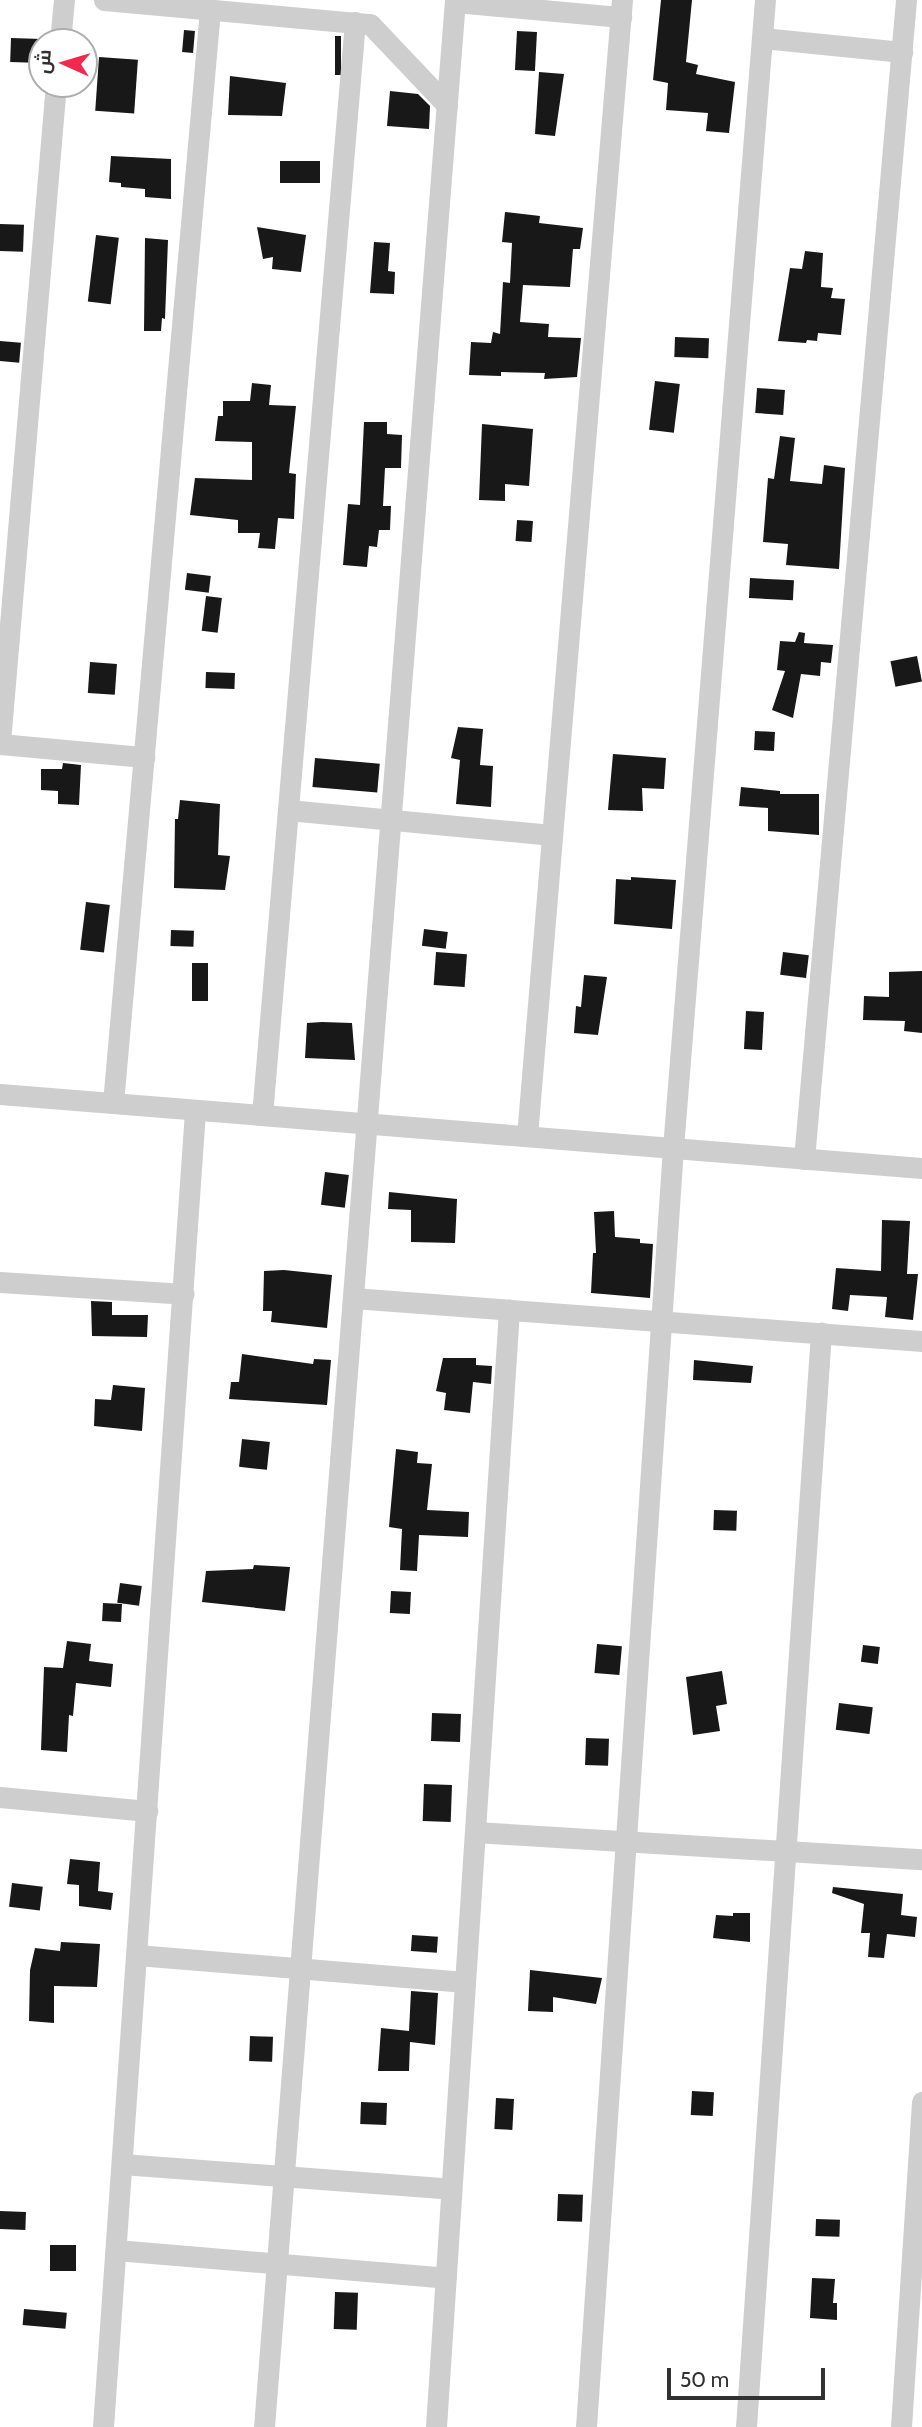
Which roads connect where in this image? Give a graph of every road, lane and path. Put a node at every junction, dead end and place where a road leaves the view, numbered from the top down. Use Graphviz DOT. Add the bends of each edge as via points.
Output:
graph roads {
  1 [pos="64,0"];
  2 [pos="104,0"];
  3 [pos="765,0"];
  4 [pos="906,0"];
  5 [pos="455,1"];
  6 [pos="622,8"];
  7 [pos="210,9"];
  8 [pos="355,22"];
  9 [pos="61,28"];
  10 [pos="762,38"];
  11 [pos="902,52"];
  12 [pos="56,98"];
  13 [pos="447,105"];
  14 [pos="2,700"];
  15 [pos="0,743"];
  16 [pos="144,757"];
  17 [pos="288,810"];
  18 [pos="391,820"];
  19 [pos="552,835"];
  20 [pos="0,1094"];
  21 [pos="113,1103"];
  22 [pos="195,1110"];
  23 [pos="262,1115"];
  24 [pos="367,1124"];
  25 [pos="527,1136"];
  26 [pos="673,1148"];
  27 [pos="804,1159"];
  28 [pos="922,1168"];
  29 [pos="0,1282"];
  30 [pos="184,1294"];
  31 [pos="353,1298"];
  32 [pos="509,1309"];
  33 [pos="661,1321"];
  34 [pos="821,1333"];
  35 [pos="922,1341"];
  36 [pos="0,1797"];
  37 [pos="147,1811"];
  38 [pos="475,1832"];
  39 [pos="626,1841"];
  40 [pos="785,1851"];
  41 [pos="922,1859"];
  42 [pos="137,1955"];
  43 [pos="300,1968"];
  44 [pos="465,1982"];
  45 [pos="922,2102"];
  46 [pos="122,2164"];
  47 [pos="284,2176"];
  48 [pos="451,2189"];
  49 [pos="116,2250"];
  50 [pos="277,2263"];
  51 [pos="446,2278"];
  52 [pos="103,2427"];
  53 [pos="264,2427"];
  54 [pos="436,2427"];
  55 [pos="586,2427"];
  56 [pos="746,2427"];
  57 [pos="901,2427"];
  1 -- 9 [label="street"];
  2 -- 7 [label="street"];
  3 -- 10 [label="street"];
  4 -- 11 [label="street"];
  5 -- 6 [label="street"];
  5 -- 13 [label="street"];
  6 -- 19 [label="street"];
  7 -- 8 [label="street"];
  7 -- 16 [label="street"];
  8 -- 13 [label="street" via="370,24"];
  8 -- 17 [label="street"];
  10 -- 11 [label="street"];
  10 -- 26 [label="street"];
  11 -- 27 [label="street"];
  12 -- 14 [label="street"];
  13 -- 18 [label="street"];
  14 -- 15 [label="street"];
  15 -- 16 [label="street"];
  16 -- 21 [label="street"];
  17 -- 18 [label="street"];
  17 -- 23 [label="street"];
  18 -- 19 [label="street"];
  18 -- 24 [label="street"];
  19 -- 25 [label="street"];
  20 -- 21 [label="street"];
  21 -- 22 [label="street"];
  22 -- 23 [label="street"];
  22 -- 30 [label="street"];
  23 -- 24 [label="street"];
  24 -- 25 [label="street"];
  24 -- 31 [label="street"];
  25 -- 26 [label="street"];
  26 -- 27 [label="street"];
  26 -- 33 [label="street"];
  27 -- 28 [label="street"];
  29 -- 30 [label="street"];
  30 -- 37 [label="street"];
  31 -- 32 [label="street"];
  31 -- 43 [label="street"];
  32 -- 33 [label="street"];
  32 -- 38 [label="street"];
  33 -- 34 [label="street"];
  33 -- 39 [label="street"];
  34 -- 35 [label="street"];
  34 -- 40 [label="street"];
  36 -- 37 [label="street"];
  37 -- 42 [label="street"];
  38 -- 39 [label="street"];
  38 -- 44 [label="street"];
  39 -- 40 [label="street"];
  39 -- 55 [label="street"];
  40 -- 41 [label="street"];
  40 -- 56 [label="street"];
  42 -- 43 [label="street"];
  42 -- 46 [label="street"];
  43 -- 44 [label="street"];
  43 -- 47 [label="street"];
  44 -- 48 [label="street"];
  45 -- 57 [label="street"];
  46 -- 47 [label="street"];
  46 -- 49 [label="street"];
  47 -- 48 [label="street"];
  47 -- 50 [label="street"];
  48 -- 51 [label="street"];
  49 -- 50 [label="street"];
  49 -- 52 [label="street"];
  50 -- 51 [label="street"];
  50 -- 53 [label="street"];
  51 -- 54 [label="street"];
}
